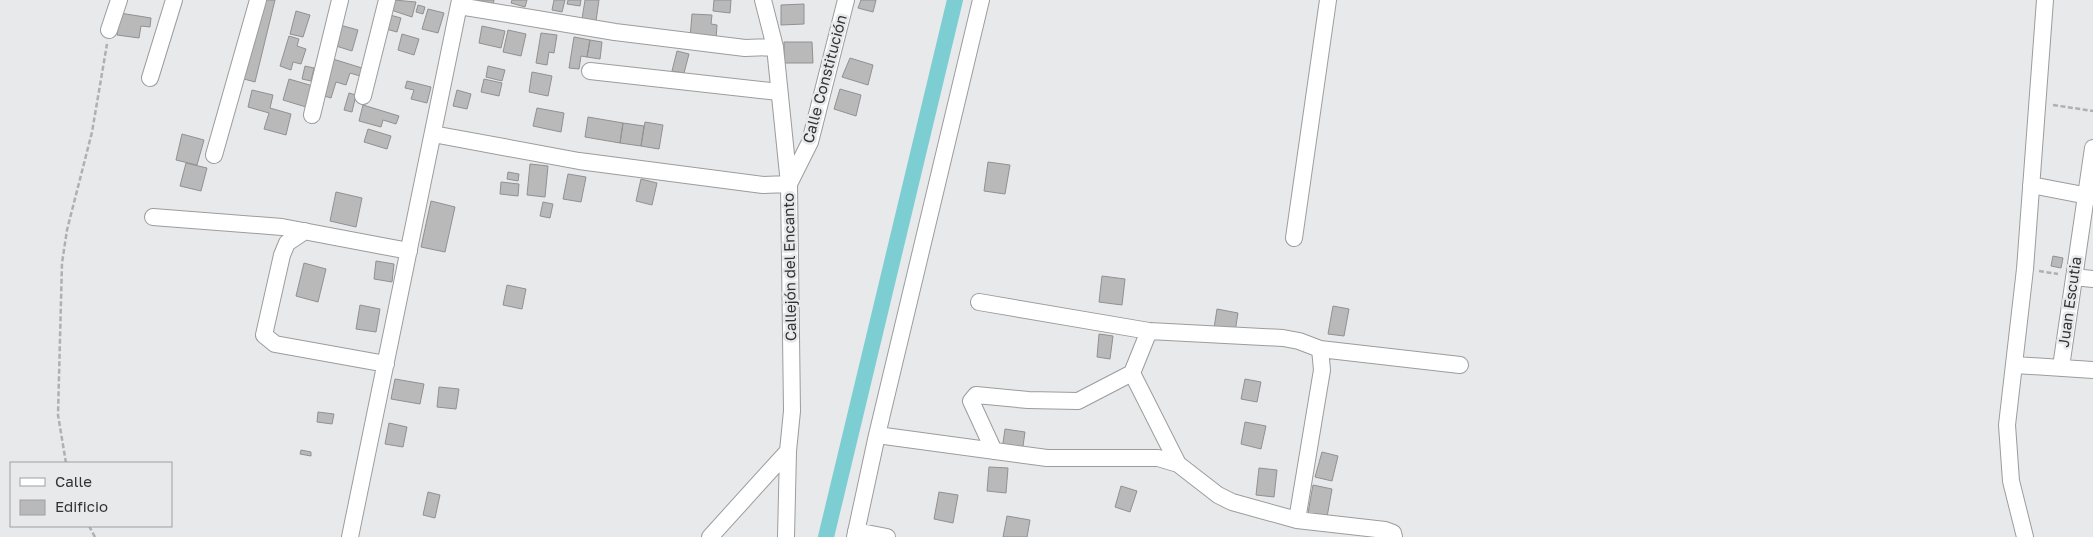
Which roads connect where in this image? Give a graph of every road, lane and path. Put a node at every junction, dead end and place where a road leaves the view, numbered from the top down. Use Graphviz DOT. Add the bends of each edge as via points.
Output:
graph roads {
  1 [pos="119,0"];
  2 [pos="174,0"];
  3 [pos="258,0"];
  4 [pos="340,0"];
  5 [pos="387,0"];
  6 [pos="763,0"];
  7 [pos="846,0"];
  8 [pos="981,0"];
  9 [pos="1328,0"];
  10 [pos="2045,0"];
  11 [pos="460,3"];
  12 [pos="109,30"];
  13 [pos="775,47"];
  14 [pos="590,71"];
  15 [pos="150,78"];
  16 [pos="780,92"];
  17 [pos="363,96"];
  18 [pos="2037,102"];
  19 [pos="2093,111"];
  20 [pos="312,115"];
  21 [pos="434,134"];
  22 [pos="2093,148"];
  23 [pos="214,155"];
  24 [pos="789,184"];
  25 [pos="2031,185"];
  26 [pos="2090,196"];
  27 [pos="153,217"];
  28 [pos="305,232"];
  29 [pos="1294,238"];
  30 [pos="409,251"];
  31 [pos="2025,269"];
  32 [pos="2074,277"];
  33 [pos="2093,279"];
  34 [pos="979,302"];
  35 [pos="1150,330"];
  36 [pos="1320,349"];
  37 [pos="386,364"];
  38 [pos="1460,365"];
  39 [pos="2015,365"];
  40 [pos="2061,367"];
  41 [pos="2093,370"];
  42 [pos="1132,373"];
  43 [pos="877,434"];
  44 [pos="788,451"];
  45 [pos="994,451"];
  46 [pos="66,462"];
  47 [pos="1178,464"];
  48 [pos="1297,520"];
  49 [pos="856,534"];
  50 [pos="350,537"];
  51 [pos="710,537"];
  52 [pos="786,537"];
  53 [pos="887,537"];
  54 [pos="1394,537"];
  55 [pos="2025,537"];
  1 -- 12 [label="street"];
  2 -- 15 [label="street"];
  3 -- 23 [label="street"];
  4 -- 20 [label="street"];
  5 -- 17 [label="street"];
  6 -- 13 [label="street, Callejón del Encanto"];
  7 -- 24 [label="street, Calle Constitución" via="810,142"];
  8 -- 43 [label="street"];
  9 -- 29 [label="street"];
  10 -- 18 [label="street"];
  11 -- 13 [label="street" via="624,34 745,48"];
  11 -- 21 [label="street"];
  12 -- 46 [label="path" via="92,132 62,263 58,415"];
  13 -- 16 [label="street, Callejón del Encanto"];
  14 -- 16 [label="street"];
  16 -- 24 [label="street, Callejón del Encanto"];
  18 -- 19 [label="path"];
  18 -- 25 [label="street"];
  21 -- 24 [label="street" via="580,161 762,184"];
  21 -- 30 [label="street"];
  22 -- 26 [label="street, Juan Escutia"];
  24 -- 44 [label="street, Callejón del Encanto" via="792,412"];
  25 -- 26 [label="street"];
  25 -- 31 [label="street"];
  26 -- 32 [label="street, Juan Escutia"];
  27 -- 28 [label="street" via="257,224"];
  28 -- 30 [label="street"];
  28 -- 37 [label="street" via="287,243 282,255 264,335 275,344"];
  30 -- 37 [label="street"];
  31 -- 32 [label="path"];
  31 -- 39 [label="street"];
  32 -- 33 [label="street"];
  32 -- 40 [label="street, Juan Escutia"];
  34 -- 35 [label="street"];
  35 -- 36 [label="street" via="1282,338 1299,340"];
  35 -- 42 [label="street"];
  36 -- 38 [label="street"];
  36 -- 48 [label="street" via="1322,370"];
  37 -- 50 [label="street"];
  39 -- 40 [label="street"];
  39 -- 55 [label="street" via="2007,425 2011,481"];
  40 -- 41 [label="street"];
  42 -- 45 [label="street" via="1078,401 976,395 971,401"];
  42 -- 47 [label="street"];
  43 -- 45 [label="street"];
  43 -- 49 [label="street"];
  44 -- 51 [label="street"];
  44 -- 52 [label="street, Callejón del Encanto"];
  45 -- 47 [label="street" via="1047,458 1158,458"];
  47 -- 48 [label="street" via="1232,502"];
  48 -- 54 [label="street" via="1385,530 1393,533"];
  49 -- 53 [label="street"];
}
